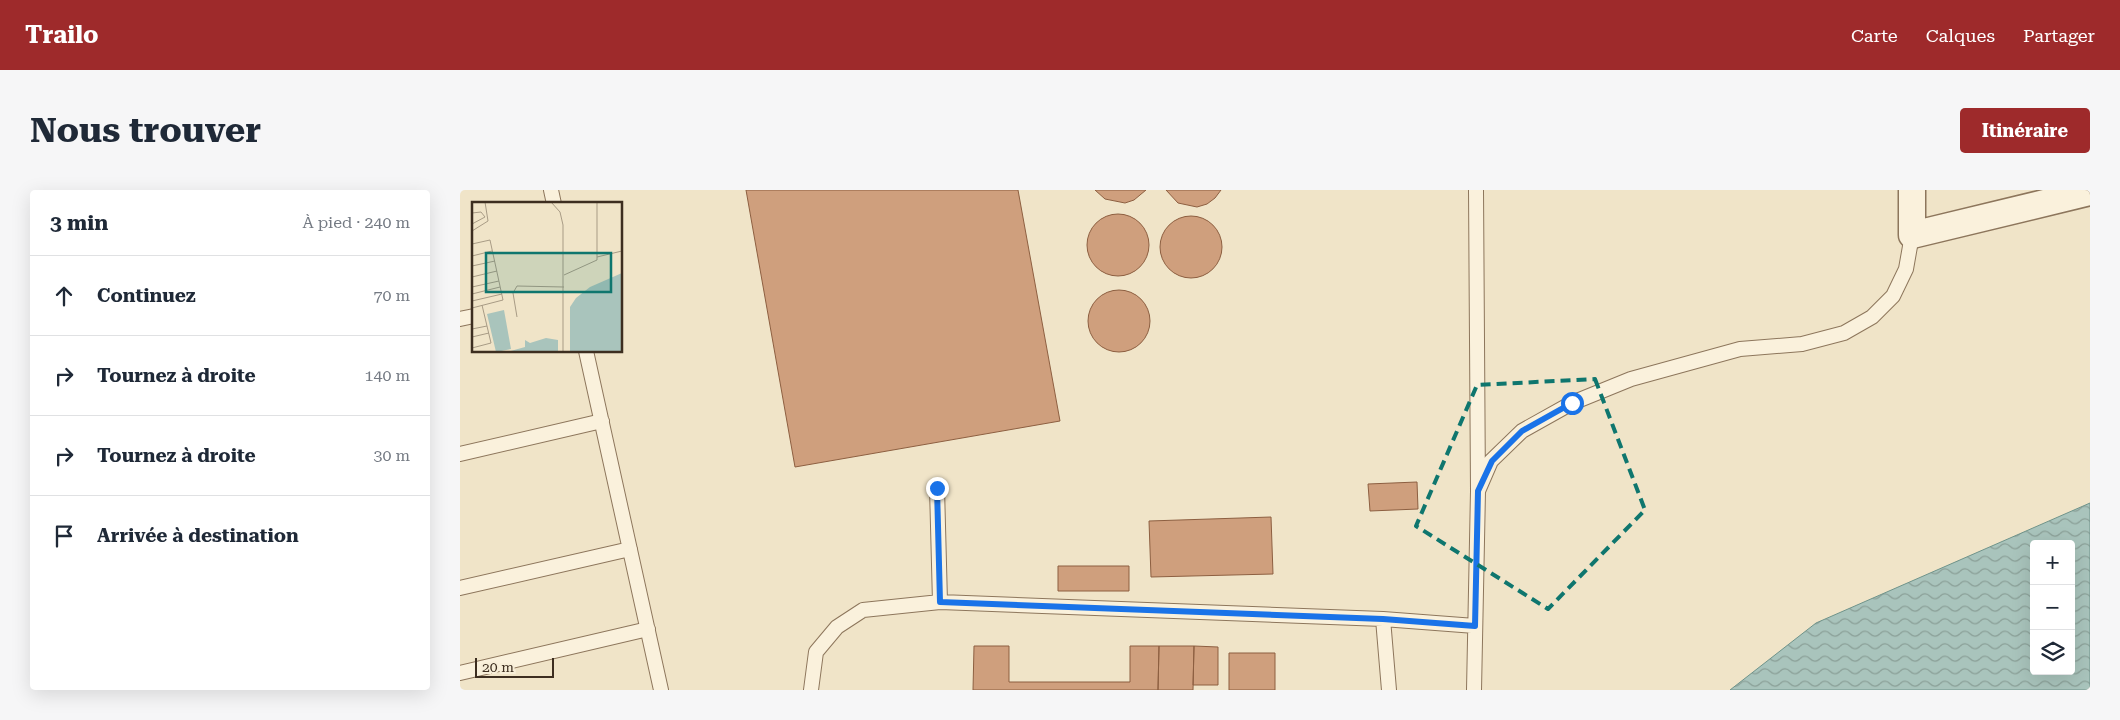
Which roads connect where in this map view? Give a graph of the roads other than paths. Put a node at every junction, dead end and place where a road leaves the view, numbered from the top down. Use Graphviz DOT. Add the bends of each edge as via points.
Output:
graph roads {
  1 [pos="1476,190"];
  2 [pos="1912,190"];
  3 [pos="2090,192"];
  4 [pos="1912,235"];
  5 [pos="586,352"];
  6 [pos="602,421"];
  7 [pos="460,454"];
  8 [pos="937,488"];
  9 [pos="1478,491"];
  10 [pos="630,549"];
  11 [pos="460,588"];
  12 [pos="940,602"];
  13 [pos="1383,619"];
  14 [pos="1475,626"];
  15 [pos="648,629"];
  16 [pos="460,673"];
  17 [pos="662,690"];
  18 [pos="811,690"];
  19 [pos="1389,690"];
  20 [pos="1474,690"];
  1 -- 9 [label="lane"];
  2 -- 4 [label="street"];
  3 -- 4 [label="street"];
  4 -- 9 [label="lane" via="1906,270 1893,296 1872,317 1844,333 1802,344 1740,349 1631,379 1572,403 1522,431 1492,461"];
  5 -- 6 [label="lane"];
  6 -- 7 [label="lane"];
  6 -- 10 [label="lane"];
  8 -- 12 [label="lane"];
  9 -- 14 [label="lane"];
  10 -- 11 [label="lane"];
  10 -- 15 [label="lane"];
  12 -- 13 [label="lane"];
  12 -- 18 [label="lane" via="863,610 837,627 816,652"];
  13 -- 14 [label="lane"];
  13 -- 19 [label="lane"];
  14 -- 20 [label="lane"];
  15 -- 16 [label="lane"];
  15 -- 17 [label="lane"];
}
